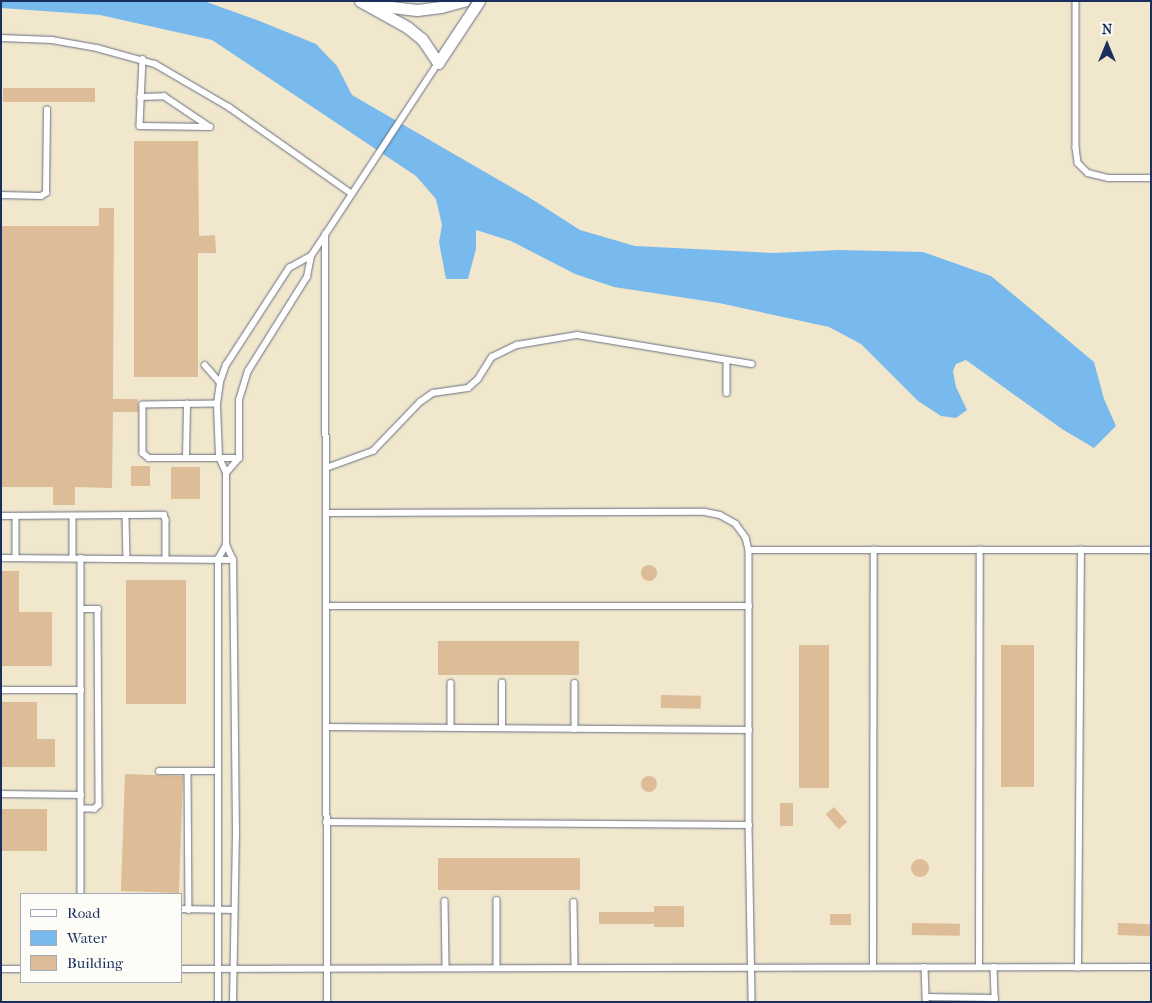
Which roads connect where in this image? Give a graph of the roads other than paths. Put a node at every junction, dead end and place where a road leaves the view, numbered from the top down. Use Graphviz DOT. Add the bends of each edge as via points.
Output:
graph roads {
  1 [pos="464,1"];
  2 [pos="479,1"];
  3 [pos="1076,1"];
  4 [pos="364,3"];
  5 [pos="1,38"];
  6 [pos="142,59"];
  7 [pos="438,63"];
  8 [pos="140,97"];
  9 [pos="47,110"];
  10 [pos="1151,178"];
  11 [pos="351,193"];
  12 [pos="1,195"];
  13 [pos="325,235"];
  14 [pos="311,256"];
  15 [pos="727,360"];
  16 [pos="752,364"];
  17 [pos="204,365"];
  18 [pos="220,382"];
  19 [pos="727,393"];
  20 [pos="187,404"];
  21 [pos="218,404"];
  22 [pos="186,457"];
  23 [pos="218,458"];
  24 [pos="239,458"];
  25 [pos="326,468"];
  26 [pos="226,473"];
  27 [pos="327,512"];
  28 [pos="1,516"];
  29 [pos="73,516"];
  30 [pos="126,516"];
  31 [pos="16,517"];
  32 [pos="226,545"];
  33 [pos="749,550"];
  34 [pos="874,550"];
  35 [pos="980,550"];
  36 [pos="1081,550"];
  37 [pos="1151,550"];
  38 [pos="1,558"];
  39 [pos="16,558"];
  40 [pos="73,558"];
  41 [pos="81,558"];
  42 [pos="127,559"];
  43 [pos="166,559"];
  44 [pos="218,559"];
  45 [pos="233,560"];
  46 [pos="327,606"];
  47 [pos="749,606"];
  48 [pos="81,609"];
  49 [pos="451,683"];
  50 [pos="502,683"];
  51 [pos="575,683"];
  52 [pos="1,690"];
  53 [pos="81,690"];
  54 [pos="327,727"];
  55 [pos="451,728"];
  56 [pos="502,728"];
  57 [pos="575,729"];
  58 [pos="749,730"];
  59 [pos="218,771"];
  60 [pos="160,772"];
  61 [pos="188,772"];
  62 [pos="1,794"];
  63 [pos="81,795"];
  64 [pos="82,809"];
  65 [pos="326,822"];
  66 [pos="749,825"];
  67 [pos="81,893"];
  68 [pos="497,900"];
  69 [pos="445,901"];
  70 [pos="574,902"];
  71 [pos="218,909"];
  72 [pos="182,910"];
  73 [pos="189,910"];
  74 [pos="234,910"];
  75 [pos="979,966"];
  76 [pos="752,967"];
  77 [pos="873,967"];
  78 [pos="926,967"];
  79 [pos="994,967"];
  80 [pos="1151,967"];
  81 [pos="1,968"];
  82 [pos="20,968"];
  83 [pos="446,968"];
  84 [pos="497,968"];
  85 [pos="576,968"];
  86 [pos="1078,968"];
  87 [pos="327,969"];
  88 [pos="182,970"];
  89 [pos="218,970"];
  90 [pos="233,970"];
  91 [pos="926,999"];
  92 [pos="995,1000"];
  93 [pos="218,1002"];
  94 [pos="233,1002"];
  95 [pos="327,1002"];
  96 [pos="752,1002"];
  1 -- 4 [label="street" via="417,10"];
  2 -- 7 [label="street"];
  3 -- 10 [label="lane" via="1078,163 1088,173 1108,178"];
  4 -- 7 [label="street" via="422,39"];
  5 -- 6 [label="lane" via="52,40"];
  6 -- 8 [label="lane"];
  6 -- 11 [label="lane" via="229,107"];
  7 -- 11 [label="lane"];
  8 -- 8 [label="lane" via="164,96 210,127 140,126"];
  9 -- 12 [label="lane" via="46,193 41,196"];
  11 -- 13 [label="lane"];
  13 -- 14 [label="lane"];
  13 -- 25 [label="lane"];
  14 -- 18 [label="lane" via="288,268 226,365"];
  14 -- 24 [label="lane" via="306,277 248,372 240,400"];
  15 -- 16 [label="lane"];
  15 -- 19 [label="lane"];
  15 -- 25 [label="lane" via="577,335 517,345 492,357 468,388 433,393 420,402 373,451"];
  17 -- 18 [label="lane"];
  18 -- 21 [label="lane"];
  20 -- 21 [label="lane"];
  20 -- 22 [label="lane"];
  20 -- 22 [label="lane" via="143,405 143,453 146,457"];
  21 -- 23 [label="lane"];
  22 -- 23 [label="lane"];
  23 -- 24 [label="lane"];
  23 -- 26 [label="lane"];
  24 -- 26 [label="lane"];
  25 -- 27 [label="lane"];
  26 -- 32 [label="lane"];
  27 -- 33 [label="lane" via="705,512 736,524 746,538"];
  27 -- 46 [label="lane"];
  28 -- 31 [label="lane"];
  29 -- 30 [label="lane"];
  29 -- 31 [label="lane"];
  29 -- 40 [label="lane"];
  30 -- 42 [label="lane"];
  30 -- 43 [label="lane" via="165,517"];
  31 -- 39 [label="lane"];
  32 -- 44 [label="lane"];
  32 -- 45 [label="lane"];
  33 -- 34 [label="lane"];
  33 -- 47 [label="lane"];
  34 -- 35 [label="lane"];
  34 -- 77 [label="lane"];
  35 -- 36 [label="lane"];
  35 -- 75 [label="lane"];
  36 -- 37 [label="lane"];
  36 -- 86 [label="lane"];
  38 -- 39 [label="lane"];
  39 -- 40 [label="lane"];
  40 -- 41 [label="lane"];
  41 -- 42 [label="lane"];
  41 -- 48 [label="lane"];
  42 -- 43 [label="lane"];
  43 -- 44 [label="lane"];
  44 -- 45 [label="lane"];
  44 -- 59 [label="lane"];
  45 -- 74 [label="lane"];
  46 -- 47 [label="lane"];
  46 -- 54 [label="lane"];
  47 -- 58 [label="lane"];
  48 -- 53 [label="lane"];
  48 -- 64 [label="lane" via="98,609 99,795 98,808"];
  49 -- 55 [label="lane"];
  50 -- 56 [label="lane"];
  51 -- 57 [label="lane"];
  52 -- 53 [label="lane"];
  53 -- 63 [label="lane"];
  54 -- 55 [label="lane"];
  54 -- 65 [label="lane"];
  55 -- 56 [label="lane"];
  56 -- 57 [label="lane"];
  57 -- 58 [label="lane"];
  58 -- 66 [label="lane"];
  59 -- 61 [label="lane"];
  59 -- 71 [label="lane"];
  60 -- 61 [label="lane"];
  61 -- 73 [label="lane"];
  62 -- 63 [label="lane"];
  63 -- 64 [label="lane"];
  64 -- 67 [label="lane"];
  65 -- 66 [label="lane"];
  65 -- 87 [label="lane"];
  66 -- 76 [label="lane"];
  68 -- 84 [label="lane"];
  69 -- 83 [label="lane"];
  70 -- 85 [label="lane"];
  71 -- 73 [label="lane"];
  71 -- 74 [label="lane"];
  71 -- 89 [label="lane"];
  72 -- 73 [label="lane"];
  74 -- 90 [label="lane"];
  75 -- 78 [label="lane"];
  75 -- 79 [label="lane"];
  76 -- 77 [label="lane"];
  76 -- 85 [label="lane"];
  76 -- 96 [label="lane"];
  77 -- 78 [label="lane"];
  78 -- 91 [label="lane"];
  79 -- 86 [label="lane"];
  79 -- 92 [label="lane"];
  80 -- 86 [label="lane"];
  81 -- 82 [label="lane"];
  83 -- 84 [label="lane"];
  83 -- 87 [label="lane"];
  84 -- 85 [label="lane"];
  87 -- 90 [label="lane"];
  87 -- 95 [label="lane"];
  88 -- 89 [label="lane"];
  89 -- 90 [label="lane"];
  89 -- 93 [label="lane"];
  90 -- 94 [label="lane"];
  91 -- 92 [label="lane"];
}
